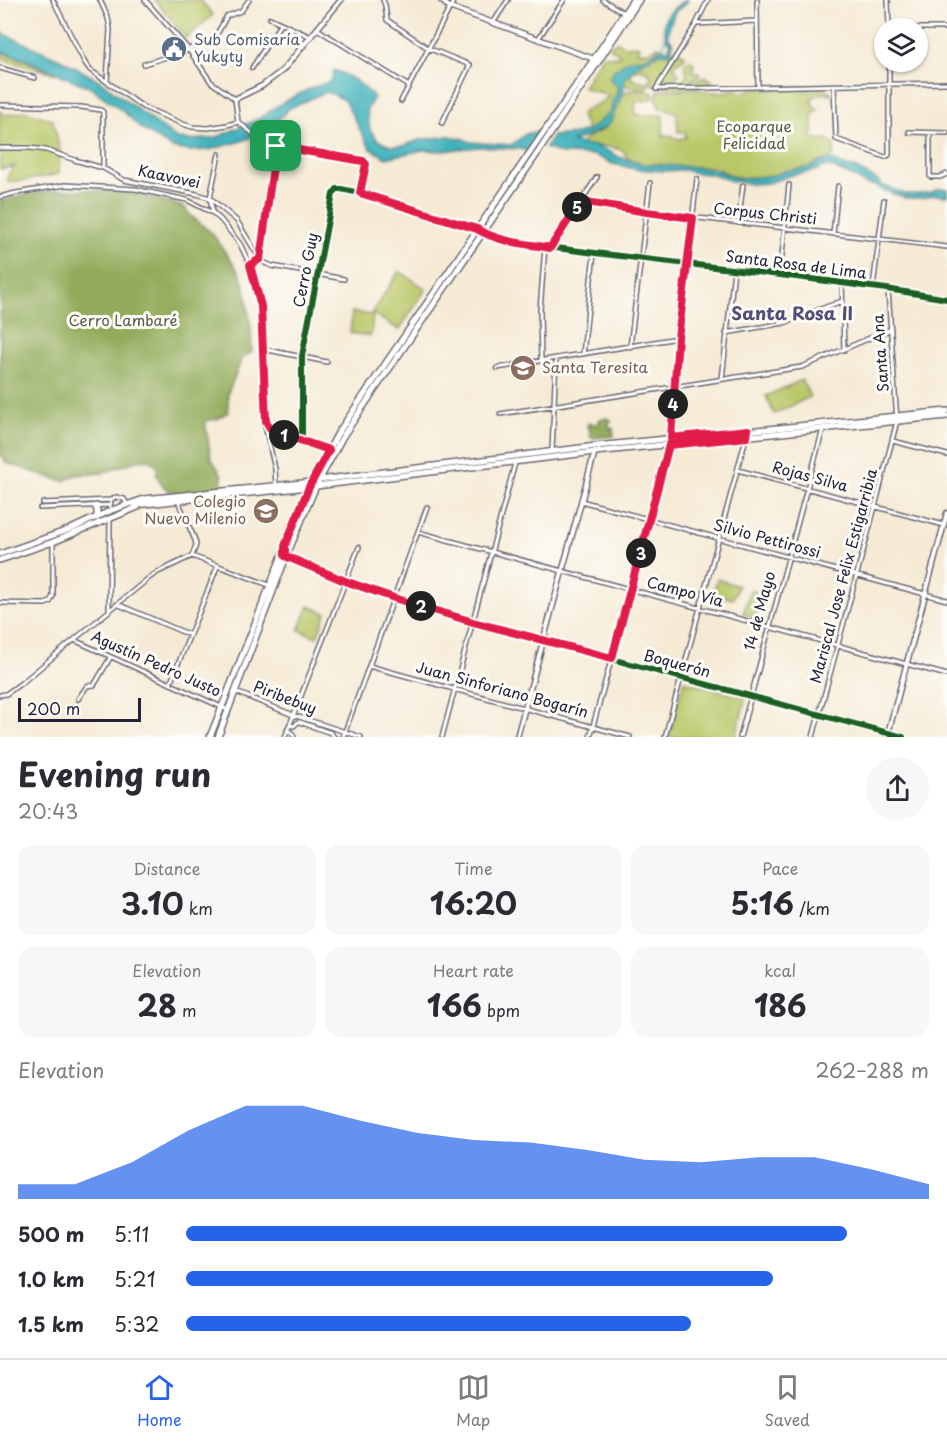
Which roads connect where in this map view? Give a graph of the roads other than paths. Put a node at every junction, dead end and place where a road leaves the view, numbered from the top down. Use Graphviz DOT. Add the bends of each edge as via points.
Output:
graph roads {
  1 [pos="53,0"];
  2 [pos="100,0"];
  3 [pos="145,0"];
  4 [pos="249,0"];
  5 [pos="341,0"];
  6 [pos="383,0"];
  7 [pos="441,0"];
  8 [pos="454,0"];
  9 [pos="508,0"];
  10 [pos="564,0"];
  11 [pos="603,0"];
  12 [pos="633,0"];
  13 [pos="639,0"];
  14 [pos="708,0"];
  15 [pos="757,0"];
  16 [pos="888,0"];
  17 [pos="449,7"];
  18 [pos="624,13"];
  19 [pos="270,18"];
  20 [pos="889,18"];
  21 [pos="757,21"];
  22 [pos="281,23"];
  23 [pos="494,23"];
  24 [pos="696,24"];
  25 [pos="619,26"];
  26 [pos="928,28"];
  27 [pos="947,28"];
  28 [pos="317,29"];
  29 [pos="311,37"];
  30 [pos="538,39"];
  31 [pos="428,48"];
  32 [pos="189,50"];
  33 [pos="596,60"];
  34 [pos="144,64"];
  35 [pos="0,68"];
  36 [pos="252,68"];
  37 [pos="889,72"];
  38 [pos="35,78"];
  39 [pos="107,82"];
  40 [pos="947,83"];
  41 [pos="890,85"];
  42 [pos="409,86"];
  43 [pos="834,86"];
  44 [pos="758,87"];
  45 [pos="235,99"];
  46 [pos="402,101"];
  47 [pos="0,105"];
  48 [pos="239,123"];
  49 [pos="442,123"];
  50 [pos="909,132"];
  51 [pos="930,133"];
  52 [pos="947,133"];
  53 [pos="276,146"];
  54 [pos="0,148"];
  55 [pos="534,153"];
  56 [pos="219,154"];
  57 [pos="103,168"];
  58 [pos="947,174"];
  59 [pos="597,177"];
  60 [pos="697,179"];
  61 [pos="650,183"];
  62 [pos="743,185"];
  63 [pos="789,185"];
  64 [pos="838,186"];
  65 [pos="337,189"];
  66 [pos="360,193"];
  67 [pos="0,197"];
  68 [pos="210,198"];
  69 [pos="884,200"];
  70 [pos="581,201"];
  71 [pos="647,212"];
  72 [pos="213,213"];
  73 [pos="693,218"];
  74 [pos="738,223"];
  75 [pos="785,228"];
  76 [pos="477,229"];
  77 [pos="484,233"];
  78 [pos="833,234"];
  79 [pos="878,239"];
  80 [pos="545,247"];
  81 [pos="947,247"];
  82 [pos="550,248"];
  83 [pos="594,253"];
  84 [pos="260,259"];
  85 [pos="641,260"];
  86 [pos="687,264"];
  87 [pos="250,265"];
  88 [pos="734,270"];
  89 [pos="317,273"];
  90 [pos="780,275"];
  91 [pos="344,279"];
  92 [pos="842,283"];
  93 [pos="873,287"];
  94 [pos="888,290"];
  95 [pos="947,299"];
  96 [pos="842,301"];
  97 [pos="891,329"];
  98 [pos="726,333"];
  99 [pos="678,338"];
  100 [pos="630,347"];
  101 [pos="263,349"];
  102 [pos="844,350"];
  103 [pos="584,354"];
  104 [pos="302,356"];
  105 [pos="556,358"];
  106 [pos="540,361"];
  107 [pos="327,362"];
  108 [pos="497,368"];
  109 [pos="722,379"];
  110 [pos="674,388"];
  111 [pos="363,402"];
  112 [pos="555,405"];
  113 [pos="947,411"];
  114 [pos="500,414"];
  115 [pos="947,416"];
  116 [pos="897,418"];
  117 [pos="266,421"];
  118 [pos="823,425"];
  119 [pos="748,430"];
  120 [pos="747,437"];
  121 [pos="671,438"];
  122 [pos="302,441"];
  123 [pos="893,441"];
  124 [pos="669,445"];
  125 [pos="596,449"];
  126 [pos="332,451"];
  127 [pos="552,451"];
  128 [pos="947,455"];
  129 [pos="516,458"];
  130 [pos="327,468"];
  131 [pos="738,470"];
  132 [pos="338,478"];
  133 [pos="314,484"];
  134 [pos="276,485"];
  135 [pos="806,488"];
  136 [pos="111,500"];
  137 [pos="178,501"];
  138 [pos="581,501"];
  139 [pos="143,502"];
  140 [pos="43,503"];
  141 [pos="127,504"];
  142 [pos="95,506"];
  143 [pos="427,507"];
  144 [pos="875,507"];
  145 [pos="40,508"];
  146 [pos="111,508"];
  147 [pos="120,510"];
  148 [pos="947,515"];
  149 [pos="97,518"];
  150 [pos="111,518"];
  151 [pos="650,520"];
  152 [pos="944,525"];
  153 [pos="84,529"];
  154 [pos="418,532"];
  155 [pos="719,539"];
  156 [pos="53,542"];
  157 [pos="285,546"];
  158 [pos="359,547"];
  159 [pos="491,552"];
  160 [pos="0,554"];
  161 [pos="192,556"];
  162 [pos="286,557"];
  163 [pos="787,557"];
  164 [pos="0,560"];
  165 [pos="218,565"];
  166 [pos="562,571"];
  167 [pos="856,576"];
  168 [pos="345,581"];
  169 [pos="269,585"];
  170 [pos="631,590"];
  171 [pos="925,594"];
  172 [pos="394,598"];
  173 [pos="947,600"];
  174 [pos="0,603"];
  175 [pos="117,604"];
  176 [pos="699,608"];
  177 [pos="109,610"];
  178 [pos="473,622"];
  179 [pos="769,627"];
  180 [pos="190,635"];
  181 [pos="74,640"];
  182 [pos="544,640"];
  183 [pos="837,645"];
  184 [pos="110,658"];
  185 [pos="612,658"];
  186 [pos="907,664"];
  187 [pos="369,666"];
  188 [pos="947,675"];
  189 [pos="681,677"];
  190 [pos="170,684"];
  191 [pos="455,690"];
  192 [pos="235,692"];
  193 [pos="0,695"];
  194 [pos="750,696"];
  195 [pos="78,699"];
  196 [pos="221,707"];
  197 [pos="525,709"];
  198 [pos="228,710"];
  199 [pos="819,714"];
  200 [pos="293,715"];
  201 [pos="289,725"];
  202 [pos="294,726"];
  203 [pos="593,727"];
  204 [pos="287,730"];
  205 [pos="345,732"];
  206 [pos="293,735"];
  207 [pos="887,735"];
  208 [pos="210,737"];
  209 [pos="218,737"];
  210 [pos="285,737"];
  211 [pos="334,737"];
  212 [pos="343,737"];
  213 [pos="360,737"];
  214 [pos="442,737"];
  215 [pos="517,737"];
  216 [pos="590,737"];
  217 [pos="630,737"];
  218 [pos="664,737"];
  219 [pos="740,737"];
  220 [pos="813,737"];
  221 [pos="903,737"];
  1 -- 39 [label="street" via="87,66"];
  2 -- 39 [label="street" via="110,28"];
  3 -- 32 [label="street"];
  4 -- 32 [label="street" via="241,11 225,18 215,36"];
  5 -- 28 [label="street"];
  6 -- 31 [label="street" via="387,20"];
  7 -- 17 [label="street"];
  8 -- 17 [label="street"];
  9 -- 23 [label="street"];
  10 -- 30 [label="street"];
  11 -- 18 [label="street"];
  12 -- 18 [label="main road"];
  13 -- 25 [label="main road"];
  14 -- 24 [label="street"];
  15 -- 21 [label="street"];
  16 -- 20 [label="street"];
  17 -- 23 [label="street"];
  17 -- 31 [label="street"];
  18 -- 25 [label="main road"];
  19 -- 22 [label="street"];
  21 -- 24 [label="street"];
  21 -- 44 [label="street"];
  22 -- 29 [label="street"];
  22 -- 36 [label="street"];
  23 -- 30 [label="street"];
  24 -- 44 [label="street" via="656,89"];
  25 -- 33 [label="main road"];
  26 -- 27 [label="street"];
  28 -- 29 [label="street"];
  28 -- 42 [label="street"];
  29 -- 45 [label="street" via="283,70"];
  30 -- 33 [label="street"];
  31 -- 42 [label="street"];
  31 -- 49 [label="street" via="470,64"];
  32 -- 34 [label="street"];
  32 -- 45 [label="street" via="211,82"];
  33 -- 55 [label="main road" via="554,129"];
  33 -- 55 [label="main road" via="546,129"];
  35 -- 38 [label="street"];
  37 -- 41 [label="street"];
  39 -- 48 [label="street" via="143,107 192,127"];
  40 -- 41 [label="street"];
  41 -- 43 [label="street"];
  41 -- 43 [label="street" via="888,157 836,140"];
  42 -- 46 [label="street"];
  43 -- 44 [label="street"];
  45 -- 48 [label="street"];
  47 -- 57 [label="street" via="101,110"];
  48 -- 53 [label="street"];
  50 -- 51 [label="street"];
  51 -- 52 [label="street"];
  51 -- 58 [label="street" via="931,177"];
  53 -- 66 [label="street" via="363,161 366,164"];
  53 -- 84 [label="street"];
  54 -- 57 [label="street, Kaavovei" via="46,150"];
  55 -- 76 [label="main road"];
  55 -- 77 [label="main road"];
  56 -- 68 [label="street"];
  57 -- 68 [label="street, Kaavovei" via="124,180"];
  59 -- 70 [label="street"];
  60 -- 73 [label="street"];
  61 -- 71 [label="street"];
  62 -- 74 [label="street"];
  63 -- 75 [label="street"];
  64 -- 78 [label="street"];
  65 -- 66 [label="street, Santa Rosa de Lima"];
  65 -- 89 [label="street, Cerro Guy"];
  66 -- 76 [label="street, Santa Rosa de Lima"];
  67 -- 72 [label="street" via="55,186 122,187 187,200"];
  68 -- 72 [label="street"];
  68 -- 84 [label="street, Kaavovei" via="237,221"];
  69 -- 79 [label="street"];
  70 -- 71 [label="street, Corpus Christi"];
  70 -- 82 [label="street"];
  71 -- 73 [label="street, Corpus Christi"];
  71 -- 85 [label="street"];
  72 -- 87 [label="street" via="233,233"];
  73 -- 74 [label="street, Corpus Christi"];
  73 -- 86 [label="street"];
  74 -- 75 [label="street, Corpus Christi"];
  75 -- 78 [label="street, Corpus Christi"];
  75 -- 90 [label="street"];
  76 -- 77 [label="street, Santa Rosa de Lima"];
  76 -- 111 [label="main road"];
  77 -- 80 [label="street, Santa Rosa de Lima" via="505,241"];
  77 -- 111 [label="main road"];
  78 -- 79 [label="street, Corpus Christi"];
  79 -- 81 [label="street, Corpus Christi"];
  79 -- 93 [label="street"];
  80 -- 82 [label="street, Santa Rosa de Lima"];
  80 -- 106 [label="street"];
  82 -- 83 [label="street, Santa Rosa de Lima"];
  83 -- 85 [label="street, Santa Rosa de Lima"];
  83 -- 103 [label="street"];
  84 -- 87 [label="street"];
  84 -- 89 [label="street" via="272,266"];
  85 -- 86 [label="street, Santa Rosa de Lima"];
  85 -- 100 [label="street"];
  86 -- 88 [label="street, Santa Rosa de Lima"];
  86 -- 99 [label="street"];
  87 -- 101 [label="street" via="261,306"];
  88 -- 90 [label="street, Santa Rosa de Lima"];
  88 -- 98 [label="street"];
  89 -- 91 [label="street"];
  89 -- 104 [label="street, Cerro Guy"];
  90 -- 92 [label="street, Santa Rosa de Lima"];
  92 -- 93 [label="street, Santa Rosa de Lima"];
  92 -- 96 [label="street"];
  93 -- 94 [label="street, Santa Rosa de Lima"];
  94 -- 95 [label="street, Santa Rosa de Lima"];
  94 -- 97 [label="street, Santa Ana"];
  96 -- 98 [label="street" via="784,323"];
  96 -- 102 [label="street"];
  97 -- 102 [label="street"];
  97 -- 116 [label="street, Santa Ana"];
  98 -- 109 [label="street"];
  99 -- 100 [label="street"];
  99 -- 110 [label="street"];
  100 -- 103 [label="street"];
  101 -- 104 [label="street"];
  101 -- 117 [label="street"];
  102 -- 109 [label="street" via="802,367"];
  103 -- 105 [label="street"];
  104 -- 107 [label="street"];
  104 -- 122 [label="street, Cerro Guy"];
  105 -- 106 [label="street"];
  105 -- 112 [label="street"];
  106 -- 108 [label="street"];
  109 -- 110 [label="street"];
  110 -- 112 [label="street"];
  110 -- 121 [label="street"];
  111 -- 126 [label="main road" via="338,434"];
  112 -- 114 [label="street"];
  112 -- 127 [label="street"];
  113 -- 116 [label="main road"];
  115 -- 116 [label="main road"];
  116 -- 118 [label="main road"];
  116 -- 123 [label="street, Mariscal Jose Felix Estigarribia"];
  117 -- 122 [label="street" via="276,432"];
  117 -- 134 [label="street"];
  118 -- 119 [label="main road"];
  118 -- 120 [label="main road"];
  118 -- 135 [label="street, 14 de Mayo"];
  119 -- 120 [label="street"];
  119 -- 121 [label="main road"];
  120 -- 124 [label="main road"];
  120 -- 131 [label="street"];
  121 -- 124 [label="street"];
  121 -- 125 [label="main road"];
  122 -- 126 [label="street"];
  123 -- 128 [label="street"];
  123 -- 144 [label="street, Mariscal Jose Felix Estigarribia"];
  124 -- 125 [label="main road"];
  124 -- 151 [label="street"];
  125 -- 127 [label="main road"];
  125 -- 129 [label="main road"];
  125 -- 138 [label="street"];
  126 -- 130 [label="main road"];
  126 -- 133 [label="main road"];
  127 -- 129 [label="main road"];
  129 -- 132 [label="main road"];
  129 -- 133 [label="main road"];
  129 -- 159 [label="street"];
  130 -- 132 [label="main road" via="329,475"];
  130 -- 133 [label="main road"];
  131 -- 135 [label="street, Rojas Silva"];
  131 -- 155 [label="street"];
  132 -- 133 [label="main road"];
  133 -- 134 [label="main road"];
  133 -- 137 [label="main road"];
  133 -- 157 [label="main road"];
  133 -- 162 [label="main road"];
  134 -- 139 [label="main road"];
  135 -- 144 [label="street, Rojas Silva"];
  135 -- 163 [label="street, 14 de Mayo"];
  136 -- 140 [label="street"];
  136 -- 141 [label="street" via="122,498"];
  136 -- 146 [label="street"];
  137 -- 139 [label="main road"];
  137 -- 161 [label="street" via="195,540"];
  138 -- 151 [label="street, Silvio Pettirossi"];
  138 -- 166 [label="street"];
  139 -- 141 [label="main road"];
  139 -- 147 [label="main road"];
  139 -- 150 [label="main road"];
  141 -- 146 [label="main road"];
  141 -- 147 [label="main road"];
  142 -- 145 [label="street"];
  142 -- 146 [label="street"];
  142 -- 149 [label="main road"];
  143 -- 154 [label="street"];
  144 -- 152 [label="street, Rojas Silva"];
  144 -- 167 [label="street, Mariscal Jose Felix Estigarribia"];
  146 -- 147 [label="main road"];
  146 -- 149 [label="main road"];
  147 -- 153 [label="main road"];
  148 -- 152 [label="street"];
  149 -- 160 [label="main road"];
  150 -- 153 [label="main road"];
  150 -- 177 [label="street"];
  151 -- 155 [label="street, Silvio Pettirossi"];
  151 -- 170 [label="street"];
  152 -- 171 [label="street"];
  153 -- 156 [label="main road"];
  154 -- 159 [label="street, Campo Vía"];
  154 -- 172 [label="street"];
  155 -- 163 [label="street, Silvio Pettirossi"];
  155 -- 176 [label="street"];
  156 -- 164 [label="main road"];
  156 -- 174 [label="street" via="50,602"];
  157 -- 162 [label="street"];
  157 -- 169 [label="main road"];
  158 -- 168 [label="street"];
  159 -- 166 [label="street, Campo Vía"];
  159 -- 178 [label="street"];
  161 -- 165 [label="street"];
  161 -- 175 [label="street" via="158,572"];
  162 -- 168 [label="street, Boquerón"];
  162 -- 192 [label="main road"];
  163 -- 167 [label="street, Silvio Pettirossi"];
  163 -- 179 [label="street, 14 de Mayo"];
  165 -- 169 [label="street"];
  165 -- 180 [label="street"];
  166 -- 170 [label="street, Campo Vía"];
  166 -- 182 [label="street"];
  167 -- 171 [label="street, Silvio Pettirossi"];
  167 -- 183 [label="street, Mariscal Jose Felix Estigarribia"];
  168 -- 172 [label="street, Boquerón"];
  168 -- 200 [label="street"];
  169 -- 196 [label="main road"];
  170 -- 176 [label="street, Campo Vía"];
  170 -- 185 [label="street"];
  171 -- 173 [label="street, Silvio Pettirossi"];
  171 -- 186 [label="street"];
  172 -- 178 [label="street, Boquerón"];
  172 -- 187 [label="street"];
  175 -- 177 [label="street"];
  175 -- 180 [label="street"];
  176 -- 179 [label="street, Campo Vía"];
  176 -- 189 [label="street"];
  177 -- 181 [label="street"];
  178 -- 182 [label="street, Boquerón"];
  178 -- 191 [label="street"];
  179 -- 183 [label="street, Campo Vía"];
  179 -- 194 [label="street, 14 de Mayo"];
  180 -- 190 [label="street"];
  181 -- 184 [label="street, Agustín Pedro Justo"];
  181 -- 193 [label="street" via="24,681"];
  182 -- 185 [label="street, Boquerón"];
  182 -- 197 [label="street"];
  183 -- 186 [label="street, Campo Vía"];
  183 -- 199 [label="street, Mariscal Jose Felix Estigarribia"];
  184 -- 190 [label="street, Agustín Pedro Justo"];
  184 -- 195 [label="street" via="94,685 87,686"];
  185 -- 189 [label="street, Boquerón"];
  185 -- 203 [label="street"];
  186 -- 188 [label="street, Campo Vía"];
  186 -- 207 [label="street"];
  187 -- 191 [label="street, Juan Sinforiano Bogarín"];
  187 -- 205 [label="street"];
  189 -- 194 [label="street, Boquerón"];
  189 -- 218 [label="street"];
  190 -- 196 [label="street, Agustín Pedro Justo"];
  191 -- 197 [label="street, Juan Sinforiano Bogarín"];
  191 -- 214 [label="street"];
  192 -- 198 [label="main road"];
  192 -- 200 [label="street, Piribebuy"];
  194 -- 199 [label="street, Boquerón"];
  194 -- 219 [label="street, 14 de Mayo"];
  196 -- 198 [label="street, Agustín Pedro Justo"];
  196 -- 208 [label="main road"];
  197 -- 203 [label="street, Juan Sinforiano Bogarín"];
  197 -- 215 [label="street"];
  198 -- 209 [label="main road"];
  199 -- 207 [label="street, Boquerón"];
  199 -- 220 [label="street, Mariscal Jose Felix Estigarribia"];
  200 -- 201 [label="street"];
  200 -- 205 [label="street, Piribebuy"];
  201 -- 202 [label="street"];
  201 -- 204 [label="street"];
  202 -- 206 [label="street"];
  202 -- 211 [label="street" via="300,722"];
  203 -- 216 [label="street"];
  203 -- 217 [label="street, Juan Sinforiano Bogarín"];
  204 -- 206 [label="street"];
  204 -- 210 [label="street"];
  205 -- 212 [label="street"];
  205 -- 213 [label="street, Piribebuy"];
  207 -- 221 [label="street, Boquerón"];
}
